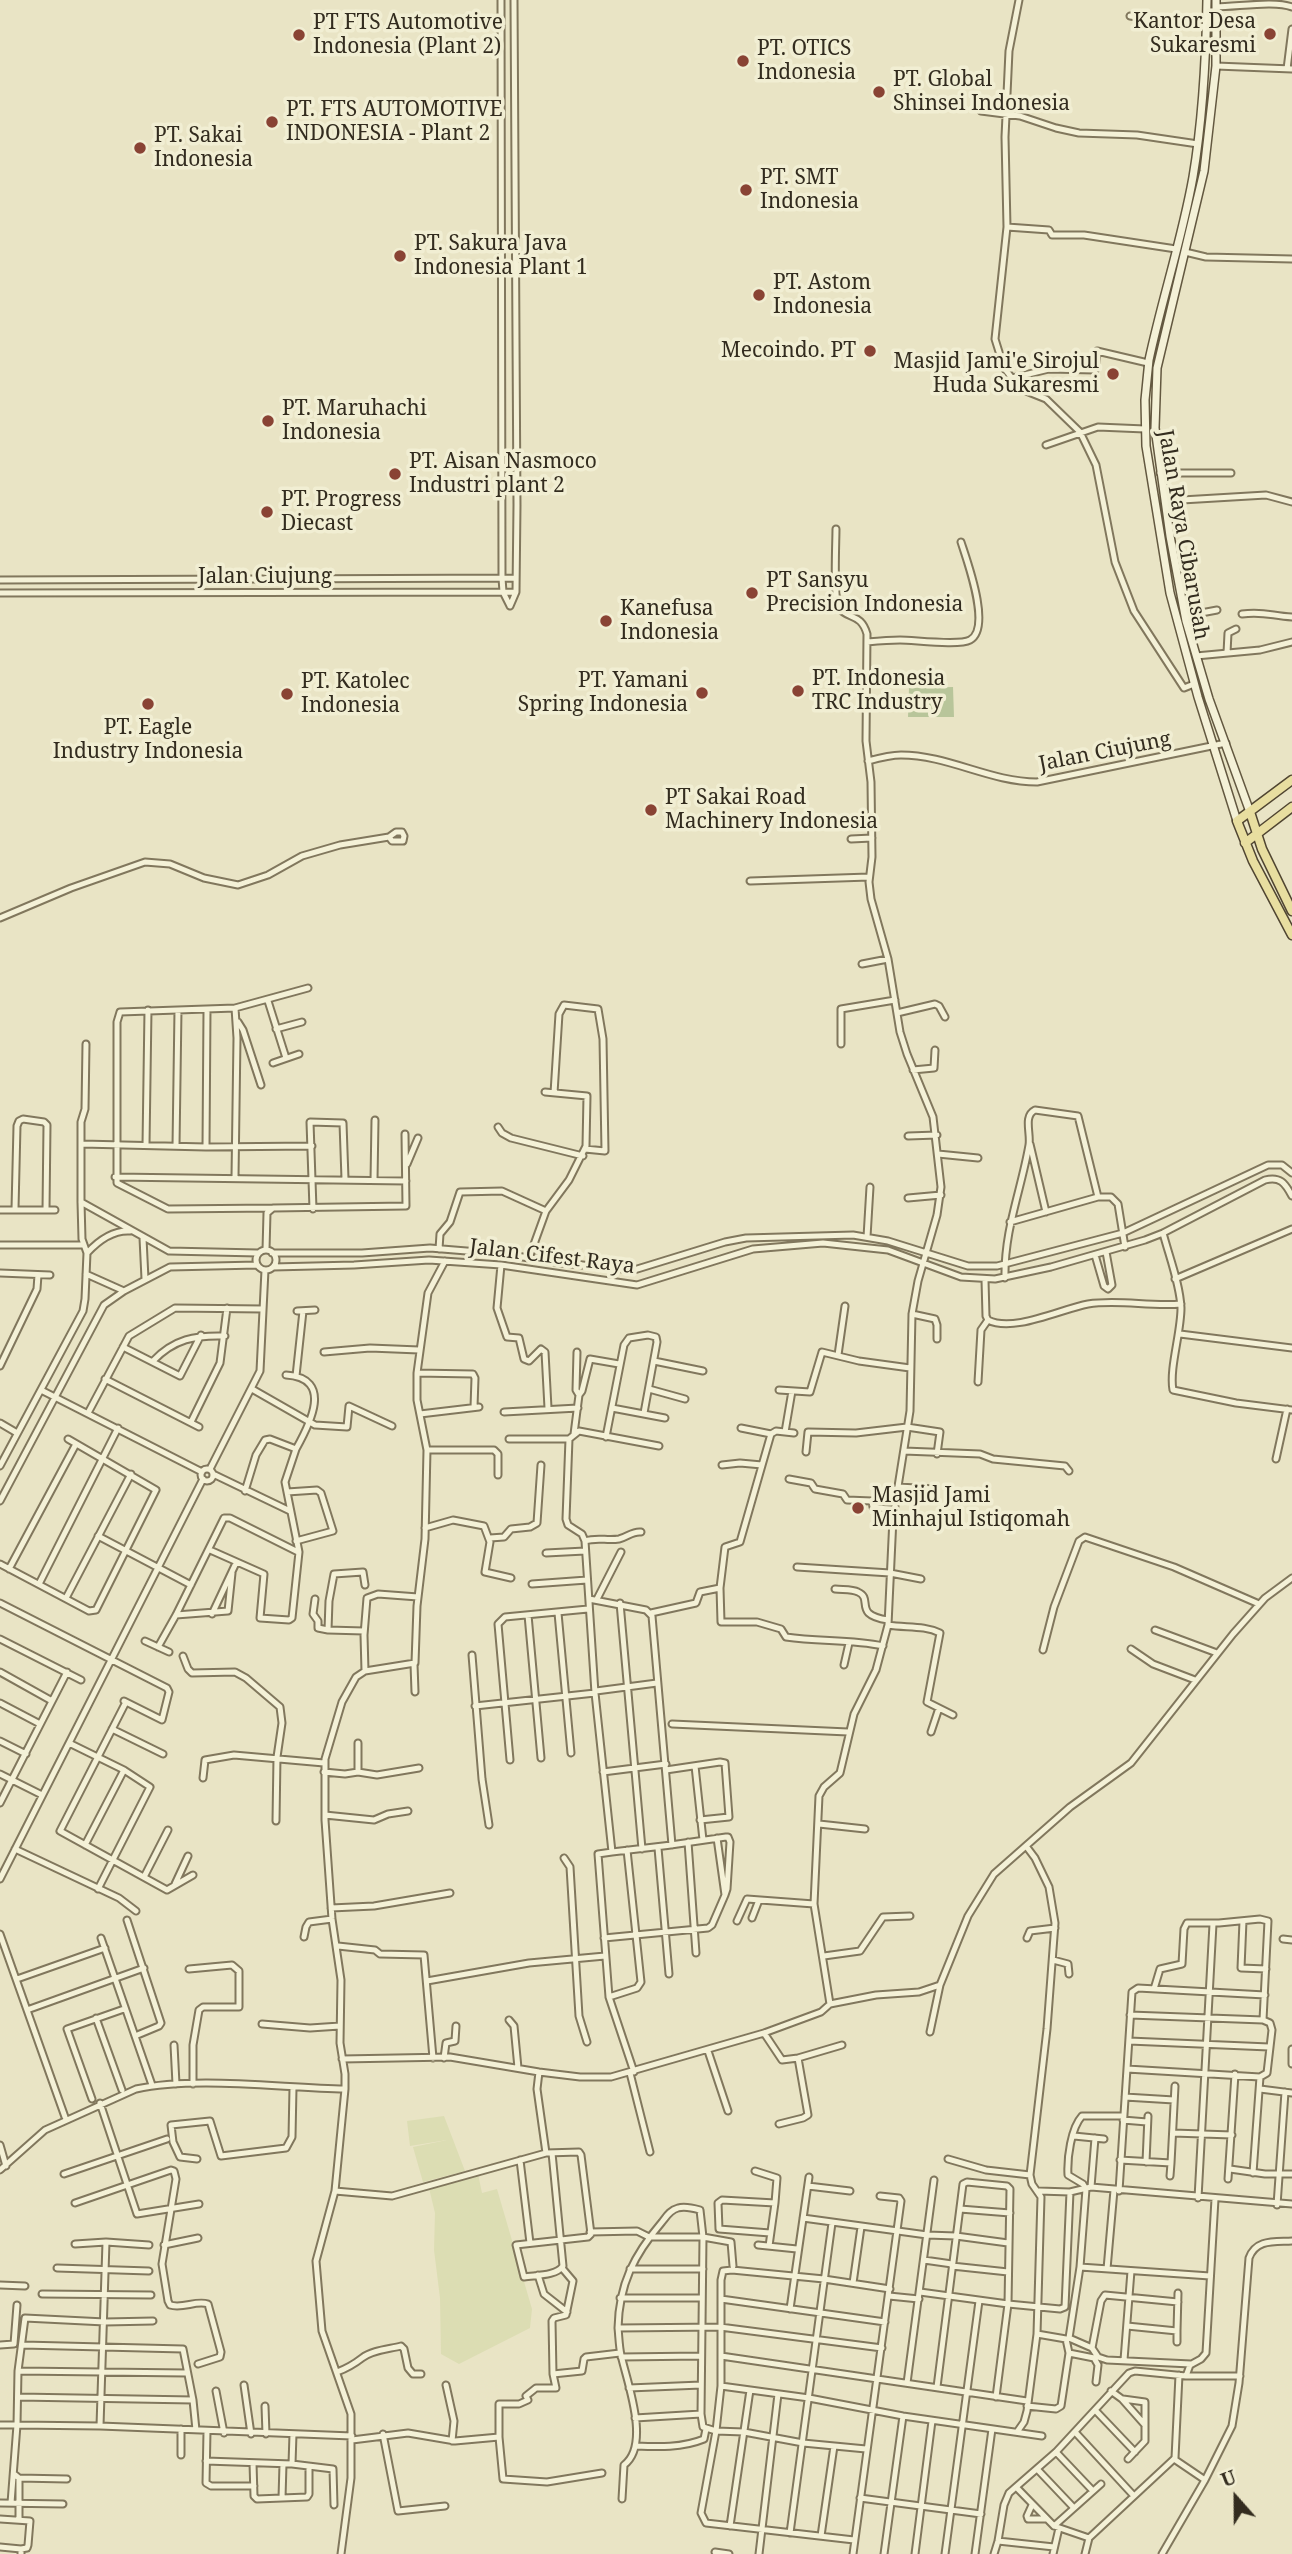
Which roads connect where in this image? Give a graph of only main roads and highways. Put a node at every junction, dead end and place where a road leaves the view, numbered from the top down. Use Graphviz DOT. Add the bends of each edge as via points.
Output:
graph roads {
  1 [pos="1292,780"];
  2 [pos="1292,807"];
  3 [pos="1250,812"];
  4 [pos="1257,834"];
  5 [pos="1245,843"];
  6 [pos="1292,911"];
  7 [pos="1292,935"];
  1 -- 3 [label="main road"];
  2 -- 4 [label="main road"];
  3 -- 4 [label="main road, Jalan Raya Cibarusah"];
  3 -- 5 [label="main road, Jalan Raya Cibarusah" via="1237,821"];
  4 -- 5 [label="main road"];
  4 -- 6 [label="main road, Jalan Raya Cibarusah"];
  5 -- 7 [label="main road, Jalan Raya Cibarusah"];
}
